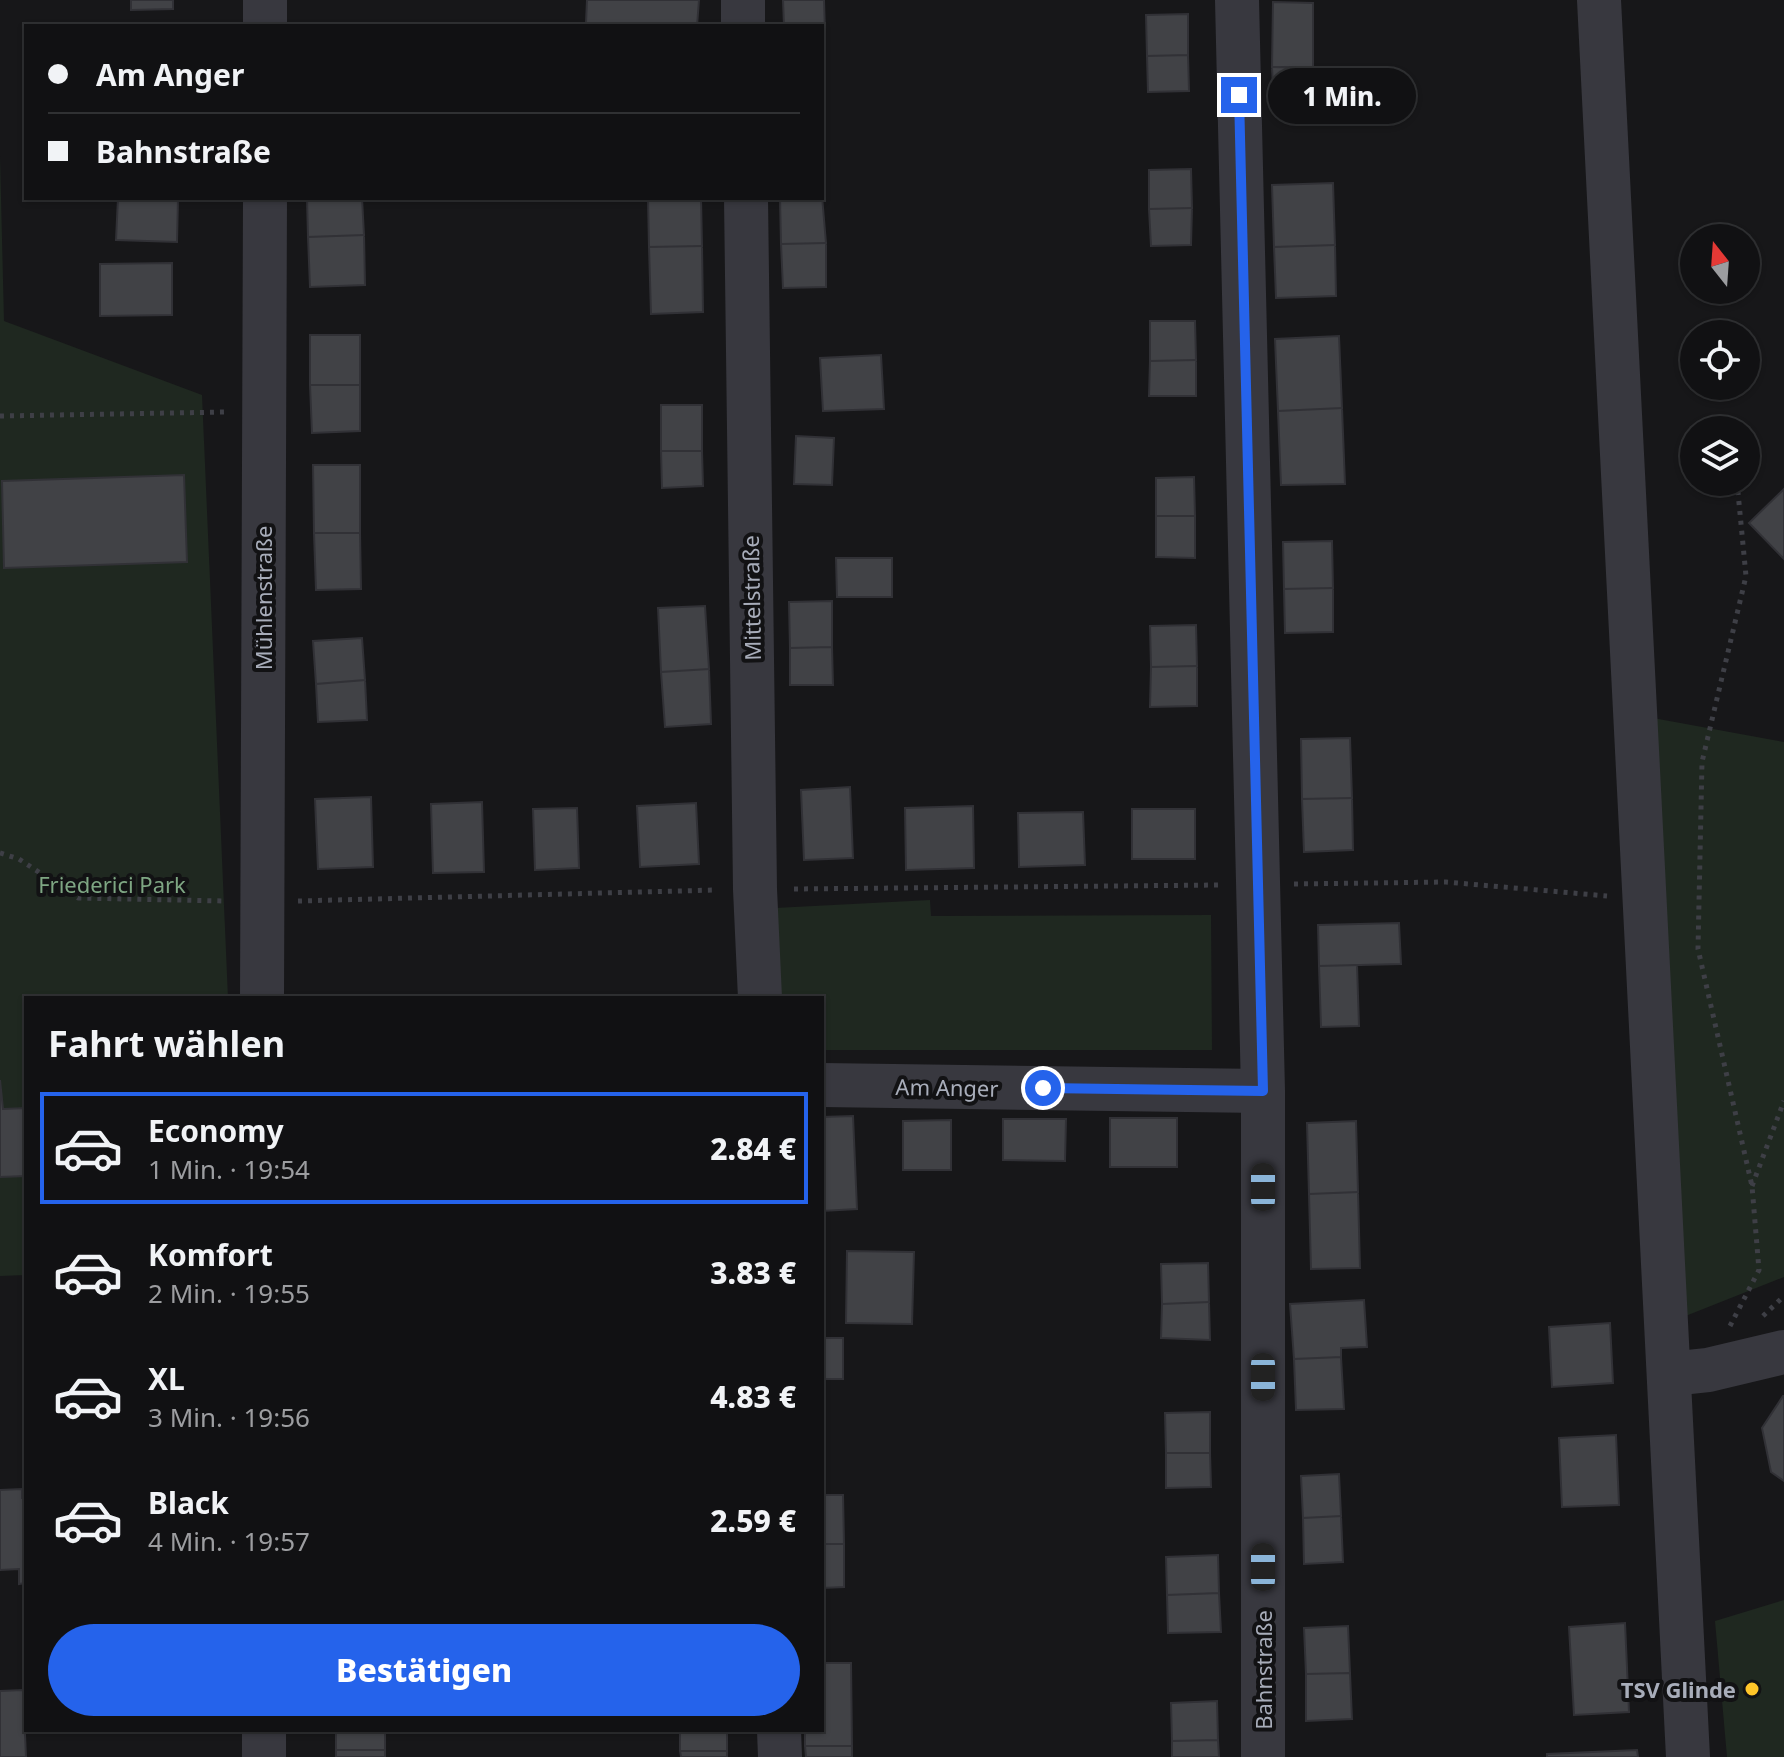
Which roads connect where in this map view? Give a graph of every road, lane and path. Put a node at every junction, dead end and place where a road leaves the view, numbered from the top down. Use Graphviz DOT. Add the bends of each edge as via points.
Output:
graph roads {
  1 [pos="265,0"];
  2 [pos="743,0"];
  3 [pos="1237,0"];
  4 [pos="1599,0"];
  5 [pos="265,24"];
  6 [pos="743,24"];
  7 [pos="265,200"];
  8 [pos="746,200"];
  9 [pos="264,412"];
  10 [pos="0,416"];
  11 [pos="1738,496"];
  12 [pos="0,853"];
  13 [pos="1258,885"];
  14 [pos="1644,899"];
  15 [pos="262,901"];
  16 [pos="262,996"];
  17 [pos="760,996"];
  18 [pos="824,1085"];
  19 [pos="1263,1091"];
  20 [pos="1784,1101"];
  21 [pos="1752,1186"];
  22 [pos="1784,1352"];
  23 [pos="1689,1372"];
  24 [pos="264,1732"];
  25 [pos="779,1732"];
  26 [pos="264,1757"];
  27 [pos="780,1757"];
  28 [pos="1263,1757"];
  29 [pos="1688,1757"];
  1 -- 5 [label="street"];
  2 -- 6 [label="street"];
  3 -- 13 [label="street, Bahnstraße"];
  4 -- 14 [label="street"];
  7 -- 9 [label="street, Mühlenstraße"];
  8 -- 17 [label="street, Mittelstraße"];
  9 -- 10 [label="path"];
  9 -- 15 [label="street, Mühlenstraße"];
  11 -- 21 [label="path" via="1746,576 1702,762 1698,949"];
  12 -- 15 [label="path" via="19,859 78,898"];
  13 -- 14 [label="path" via="1446,882"];
  13 -- 19 [label="street, Bahnstraße"];
  14 -- 23 [label="street"];
  15 -- 16 [label="street, Mühlenstraße"];
  18 -- 19 [label="street, Am Anger"];
  19 -- 28 [label="street, Bahnstraße"];
  20 -- 21 [label="path"];
  21 -- 23 [label="path" via="1759,1270"];
  22 -- 23 [label="street"];
  23 -- 29 [label="street"];
  24 -- 26 [label="street"];
  25 -- 27 [label="street"];
}
